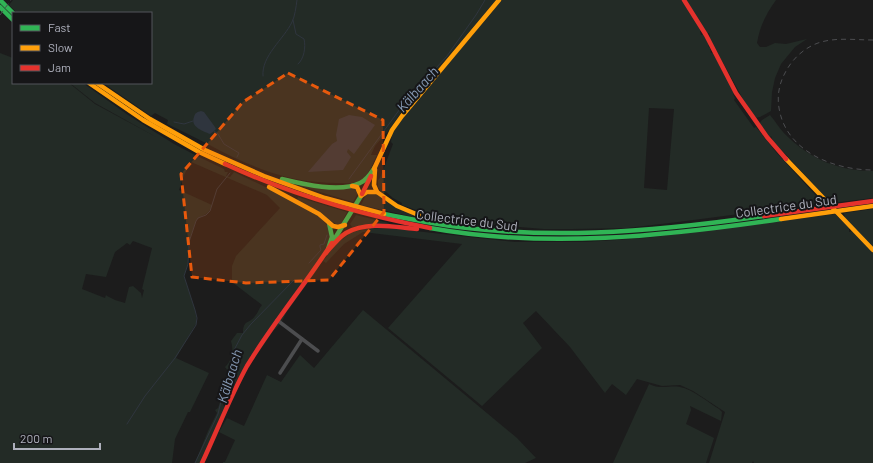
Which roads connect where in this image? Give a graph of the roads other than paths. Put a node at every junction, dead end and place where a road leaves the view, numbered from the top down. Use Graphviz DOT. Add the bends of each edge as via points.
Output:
graph roads {
  1 [pos="0,0"];
  2 [pos="499,0"];
  3 [pos="684,0"];
  4 [pos="0,8"];
  5 [pos="12,12"];
  6 [pos="12,19"];
  7 [pos="89,84"];
  8 [pos="98,84"];
  9 [pos="375,167"];
  10 [pos="253,171"];
  11 [pos="242,173"];
  12 [pos="352,186"];
  13 [pos="377,192"];
  14 [pos="361,197"];
  15 [pos="873,200"];
  16 [pos="873,206"];
  17 [pos="347,222"];
  18 [pos="329,224"];
  19 [pos="451,226"];
  20 [pos="354,230"];
  21 [pos="447,231"];
  22 [pos="873,250"];
  23 [pos="326,253"];
  24 [pos="277,320"];
  25 [pos="302,338"];
  26 [pos="318,351"];
  27 [pos="280,373"];
  28 [pos="202,463"];
  1 -- 5 [label="main road"];
  2 -- 9 [label="main road" via="399,120"];
  3 -- 22 [label="main road" via="729,80 776,148"];
  4 -- 6 [label="main road"];
  7 -- 11 [label="main road, Collectrice du Sud" via="159,130"];
  8 -- 10 [label="main road, Collectrice du Sud" via="167,129"];
  9 -- 12 [label="main road" via="360,183"];
  9 -- 13 [label="main road" via="374,184"];
  9 -- 14 [label="main road"];
  10 -- 12 [label="main road" via="311,185"];
  10 -- 19 [label="main road, Collectrice du Sud" via="296,188 361,208"];
  11 -- 18 [label="main road" via="319,214"];
  11 -- 21 [label="main road, Collectrice du Sud" via="330,204 388,220"];
  12 -- 14 [label="main road"];
  13 -- 14 [label="main road" via="367,192"];
  13 -- 19 [label="main road" via="407,211"];
  14 -- 17 [label="main road"];
  15 -- 19 [label="main road, Collectrice du Sud" via="611,233 534,234"];
  16 -- 21 [label="main road, Collectrice du Sud" via="698,230 612,238 541,239"];
  17 -- 18 [label="main road" via="338,227"];
  17 -- 20 [label="main road"];
  17 -- 23 [label="main road"];
  18 -- 23 [label="main road" via="332,237"];
  20 -- 21 [label="main road" via="380,226"];
  20 -- 23 [label="main road" via="342,237"];
  23 -- 24 [label="main road"];
  24 -- 25 [label="street"];
  24 -- 28 [label="main road" via="249,365"];
  25 -- 26 [label="street"];
  25 -- 27 [label="street"];
}
